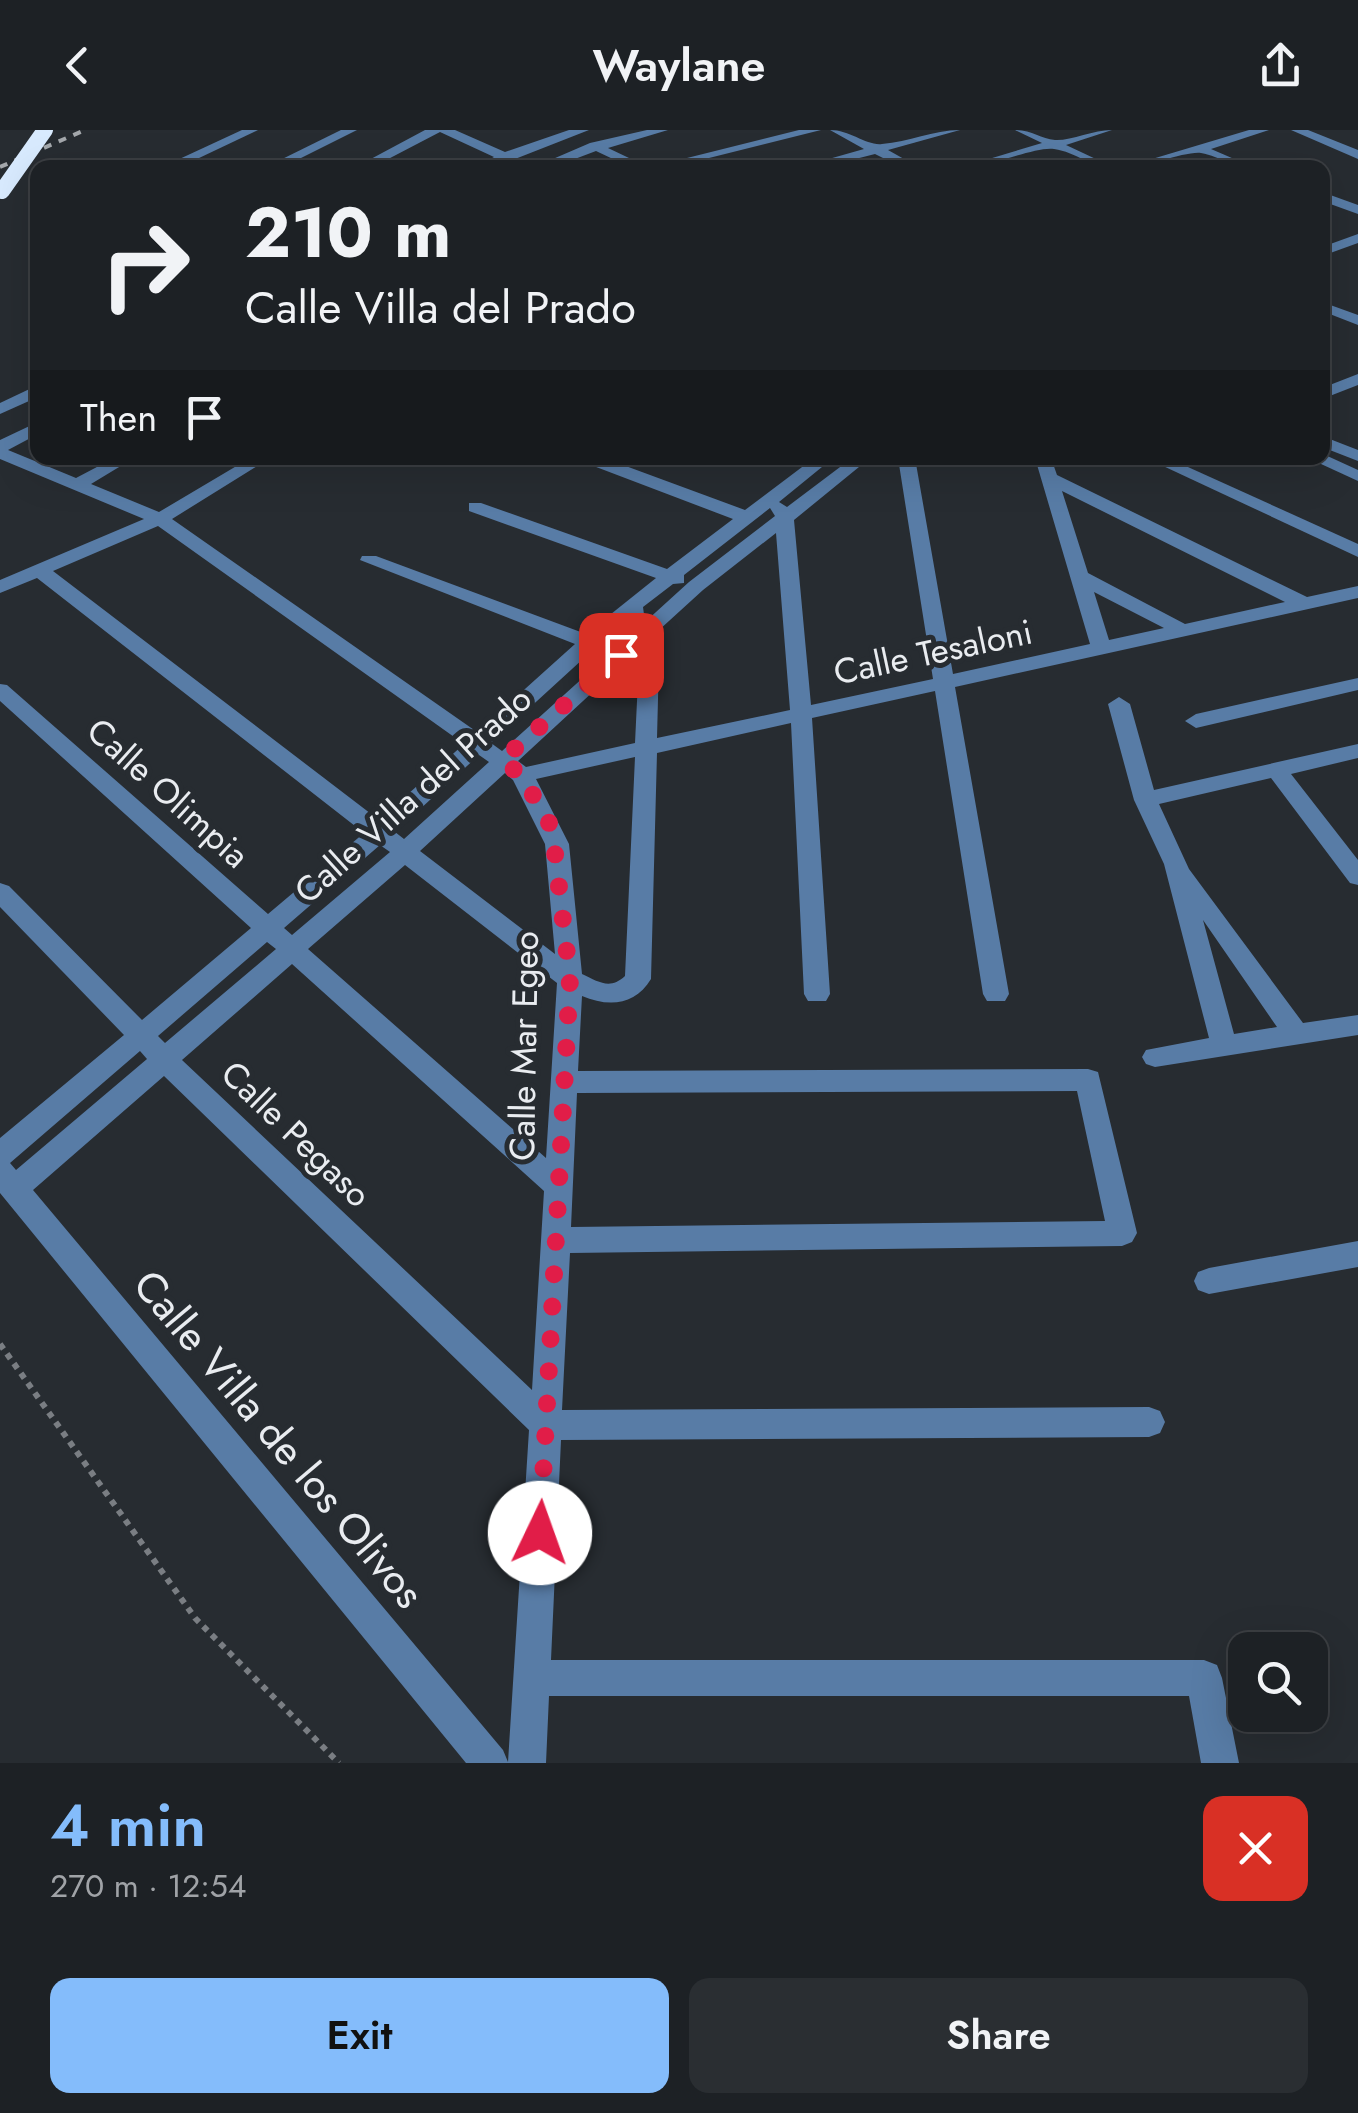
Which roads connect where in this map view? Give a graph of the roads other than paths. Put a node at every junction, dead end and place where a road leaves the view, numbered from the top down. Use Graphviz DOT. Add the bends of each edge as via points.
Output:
graph roads {
  1 [pos="45,130"];
  2 [pos="252,130"];
  3 [pos="350,130"];
  4 [pos="435,130"];
  5 [pos="445,130"];
  6 [pos="583,130"];
  7 [pos="598,130"];
  8 [pos="662,130"];
  9 [pos="815,130"];
  10 [pos="836,130"];
  11 [pos="954,130"];
  12 [pos="1021,130"];
  13 [pos="1106,130"];
  14 [pos="1263,130"];
  15 [pos="1297,130"];
  16 [pos="563,132"];
  17 [pos="401,134"];
  18 [pos="417,138"];
  19 [pos="621,140"];
  20 [pos="1054,144"];
  21 [pos="596,146"];
  22 [pos="638,148"];
  23 [pos="1202,149"];
  24 [pos="874,150"];
  25 [pos="656,155"];
  26 [pos="1358,155"];
  27 [pos="503,156"];
  28 [pos="184,160"];
  29 [pos="287,160"];
  30 [pos="375,160"];
  31 [pos="495,160"];
  32 [pos="559,160"];
  33 [pos="627,160"];
  34 [pos="667,160"];
  35 [pos="698,160"];
  36 [pos="834,160"];
  37 [pos="896,160"];
  38 [pos="994,160"];
  39 [pos="1091,160"];
  40 [pos="1159,160"];
  41 [pos="1229,160"];
  42 [pos="2,191"];
  43 [pos="1330,199"];
  44 [pos="1358,210"];
  45 [pos="1358,228"];
  46 [pos="1330,237"];
  47 [pos="1358,238"];
  48 [pos="1330,249"];
  49 [pos="1358,380"];
  50 [pos="1330,391"];
  51 [pos="30,394"];
  52 [pos="0,409"];
  53 [pos="30,432"];
  54 [pos="1330,444"];
  55 [pos="0,450"];
  56 [pos="1358,456"];
  57 [pos="30,464"];
  58 [pos="1330,464"];
  59 [pos="33,465"];
  60 [pos="113,465"];
  61 [pos="250,465"];
  62 [pos="608,465"];
  63 [pos="817,465"];
  64 [pos="850,465"];
  65 [pos="907,465"];
  66 [pos="1045,465"];
  67 [pos="1170,465"];
  68 [pos="1358,476"];
  69 [pos="1050,478"];
  70 [pos="76,485"];
  71 [pos="777,506"];
  72 [pos="476,507"];
  73 [pos="743,516"];
  74 [pos="160,519"];
  75 [pos="1358,551"];
  76 [pos="369,560"];
  77 [pos="39,570"];
  78 [pos="666,575"];
  79 [pos="1080,577"];
  80 [pos="696,586"];
  81 [pos="0,587"];
  82 [pos="1358,592"];
  83 [pos="633,604"];
  84 [pos="1304,604"];
  85 [pos="1182,630"];
  86 [pos="637,640"];
  87 [pos="589,642"];
  88 [pos="1101,648"];
  89 [pos="944,684"];
  90 [pos="1358,684"];
  91 [pos="0,690"];
  92 [pos="1118,704"];
  93 [pos="801,714"];
  94 [pos="1196,721"];
  95 [pos="480,744"];
  96 [pos="644,748"];
  97 [pos="1358,751"];
  98 [pos="512,768"];
  99 [pos="1276,770"];
  100 [pos="1145,800"];
  101 [pos="379,833"];
  102 [pos="405,852"];
  103 [pos="1176,864"];
  104 [pos="1358,878"];
  105 [pos="0,892"];
  106 [pos="268,928"];
  107 [pos="292,950"];
  108 [pos="570,979"];
  109 [pos="817,994"];
  110 [pos="996,994"];
  111 [pos="1358,1025"];
  112 [pos="141,1035"];
  113 [pos="1296,1035"];
  114 [pos="1224,1046"];
  115 [pos="1155,1057"];
  116 [pos="165,1060"];
  117 [pos="565,1082"];
  118 [pos="0,1154"];
  119 [pos="7,1181"];
  120 [pos="559,1187"];
  121 [pos="556,1240"];
  122 [pos="1358,1254"];
  123 [pos="1208,1281"];
  124 [pos="1148,1422"];
  125 [pos="546,1425"];
  126 [pos="532,1678"];
  127 [pos="490,1763"];
  128 [pos="527,1763"];
  129 [pos="1220,1763"];
  1 -- 42 [label="highway, bridge"];
  2 -- 28 [label="street"];
  3 -- 29 [label="street"];
  4 -- 18 [label="street"];
  5 -- 27 [label="street"];
  6 -- 16 [label="street"];
  7 -- 19 [label="street"];
  8 -- 19 [label="street"];
  9 -- 35 [label="street"];
  10 -- 24 [label="street"];
  11 -- 24 [label="street"];
  12 -- 20 [label="street"];
  13 -- 20 [label="street"];
  14 -- 23 [label="street"];
  15 -- 26 [label="street"];
  16 -- 21 [label="street"];
  16 -- 27 [label="street"];
  17 -- 18 [label="street"];
  18 -- 30 [label="street"];
  19 -- 21 [label="street"];
  19 -- 22 [label="street"];
  20 -- 38 [label="street"];
  20 -- 39 [label="street"];
  21 -- 32 [label="street"];
  21 -- 33 [label="street"];
  23 -- 40 [label="street"];
  23 -- 41 [label="street"];
  24 -- 36 [label="street"];
  24 -- 37 [label="street"];
  25 -- 34 [label="street"];
  27 -- 31 [label="street"];
  43 -- 44 [label="street"];
  45 -- 46 [label="street"];
  47 -- 48 [label="street"];
  49 -- 50 [label="street"];
  51 -- 52 [label="street"];
  53 -- 55 [label="street"];
  54 -- 56 [label="street"];
  55 -- 57 [label="street, Calle Mar Egeo"];
  58 -- 68 [label="street"];
  59 -- 70 [label="street, Calle Mar Egeo"];
  60 -- 70 [label="street"];
  61 -- 74 [label="street"];
  62 -- 73 [label="street"];
  63 -- 71 [label="street, Calle Villa del Prado"];
  64 -- 71 [label="street, Calle Villa del Prado"];
  65 -- 89 [label="street"];
  66 -- 69 [label="street"];
  67 -- 75 [label="street"];
  69 -- 79 [label="street"];
  69 -- 84 [label="street"];
  70 -- 74 [label="street, Calle Mar Egeo"];
  71 -- 73 [label="street, Calle Villa del Prado"];
  71 -- 80 [label="street, Calle Villa del Prado"];
  71 -- 93 [label="street"];
  72 -- 78 [label="street"];
  73 -- 78 [label="street, Calle Villa del Prado"];
  74 -- 77 [label="street"];
  74 -- 95 [label="street, Calle Mar Egeo"];
  76 -- 87 [label="street"];
  77 -- 81 [label="street"];
  77 -- 101 [label="street"];
  78 -- 80 [label="street"];
  78 -- 83 [label="street, Calle Villa del Prado"];
  79 -- 85 [label="street"];
  79 -- 88 [label="street"];
  80 -- 86 [label="street, Calle Villa del Prado"];
  82 -- 84 [label="street, Calle Tesaloni"];
  83 -- 86 [label="street"];
  83 -- 87 [label="street, Calle Villa del Prado"];
  84 -- 85 [label="street, Calle Tesaloni"];
  85 -- 88 [label="street, Calle Tesaloni"];
  86 -- 87 [label="street"];
  86 -- 96 [label="street" via="649,659"];
  86 -- 98 [label="street, Calle Villa del Prado"];
  87 -- 95 [label="street, Calle Villa del Prado"];
  88 -- 89 [label="street, Calle Tesaloni"];
  89 -- 93 [label="street, Calle Tesaloni"];
  89 -- 110 [label="street"];
  90 -- 94 [label="street"];
  91 -- 106 [label="street, Calle Olimpia"];
  92 -- 100 [label="street"];
  93 -- 96 [label="street, Calle Tesaloni"];
  93 -- 109 [label="street"];
  95 -- 98 [label="street, Calle Mar Egeo"];
  95 -- 101 [label="street, Calle Villa del Prado"];
  96 -- 98 [label="street, Calle Tesaloni"];
  96 -- 108 [label="street" via="638,978 626,992 608,996"];
  97 -- 99 [label="street"];
  98 -- 102 [label="street, Calle Villa del Prado"];
  98 -- 108 [label="street, Calle Mar Egeo" via="557,844"];
  99 -- 100 [label="street"];
  99 -- 104 [label="street"];
  100 -- 103 [label="street"];
  101 -- 102 [label="street"];
  101 -- 106 [label="street, Calle Villa del Prado"];
  102 -- 107 [label="street, Calle Villa del Prado"];
  102 -- 108 [label="street"];
  103 -- 113 [label="street"];
  103 -- 114 [label="street"];
  105 -- 112 [label="street, Calle Pegaso"];
  106 -- 107 [label="street, Calle Olimpia"];
  106 -- 112 [label="street, Calle Villa del Prado"];
  107 -- 116 [label="street, Calle Villa del Prado"];
  107 -- 120 [label="street, Calle Olimpia"];
  108 -- 117 [label="street, Calle Mar Egeo"];
  111 -- 113 [label="street"];
  112 -- 116 [label="street, Calle Pegaso"];
  112 -- 118 [label="street, Calle Villa del Prado"];
  113 -- 114 [label="street"];
  114 -- 115 [label="street"];
  116 -- 119 [label="street, Calle Villa del Prado"];
  116 -- 125 [label="street, Calle Pegaso"];
  117 -- 120 [label="street, Calle Mar Egeo"];
  117 -- 121 [label="street" via="1088,1080 1122,1233"];
  119 -- 127 [label="street, Calle Villa de los Olivos"];
  120 -- 121 [label="street, Calle Mar Egeo"];
  121 -- 125 [label="street, Calle Mar Egeo"];
  122 -- 123 [label="street"];
  124 -- 125 [label="street"];
  125 -- 126 [label="street, Calle Mar Egeo"];
  126 -- 128 [label="street, Calle Mar Egeo"];
  126 -- 129 [label="street" via="1204,1678"];
}
